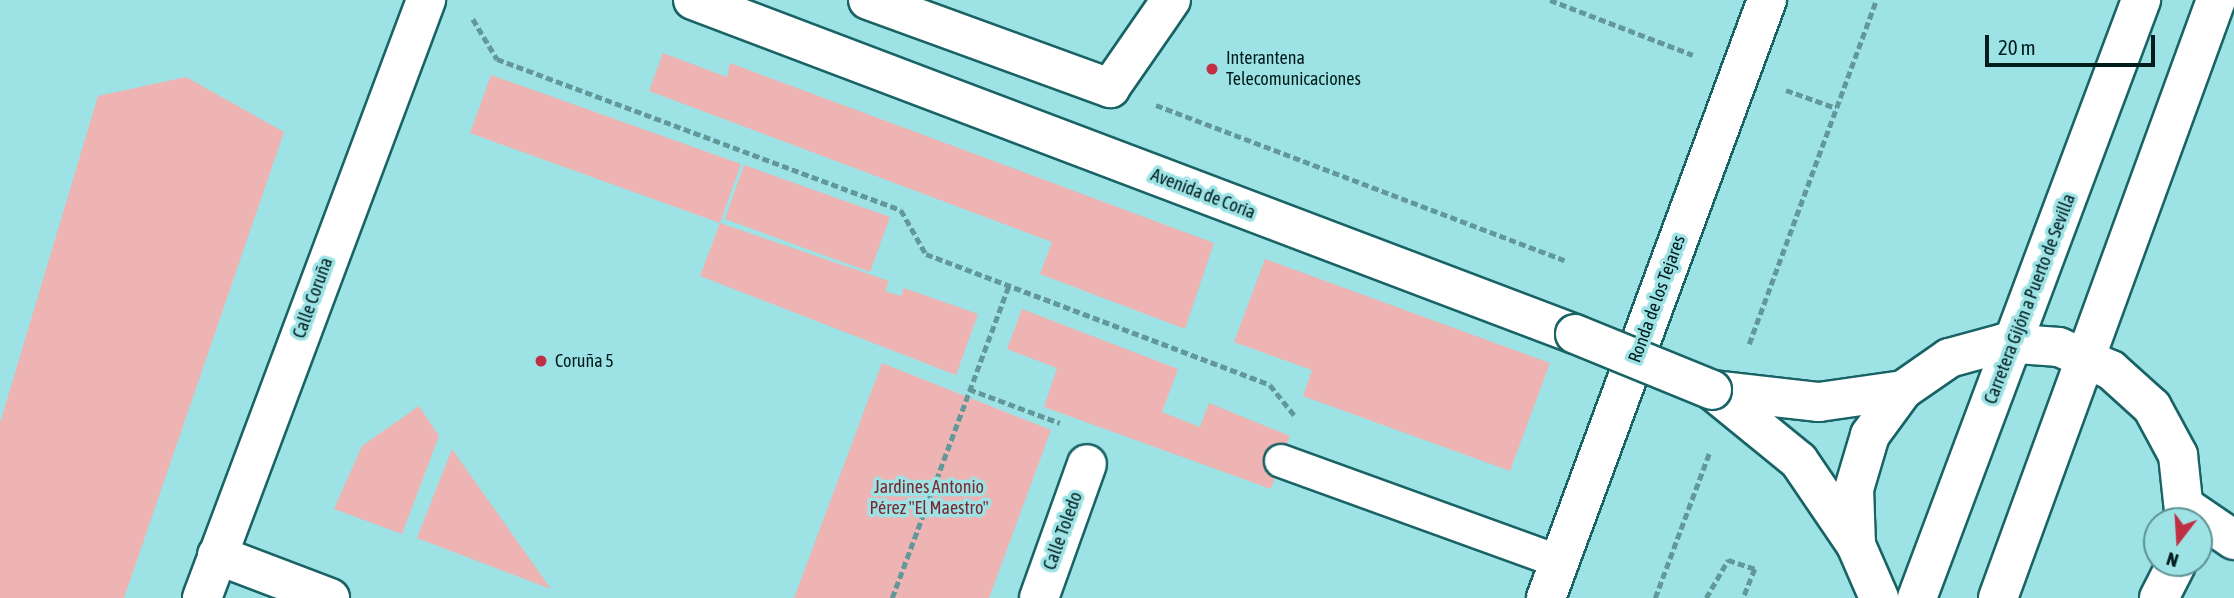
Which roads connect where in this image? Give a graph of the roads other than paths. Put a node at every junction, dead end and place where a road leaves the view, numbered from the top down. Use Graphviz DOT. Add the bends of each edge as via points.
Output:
graph roads {
  1 [pos="426,0"];
  2 [pos="693,0"];
  3 [pos="868,0"];
  4 [pos="1171,0"];
  5 [pos="1767,0"];
  6 [pos="2141,0"];
  7 [pos="2216,0"];
  8 [pos="2013,344"];
  9 [pos="2087,360"];
  10 [pos="1712,390"];
  11 [pos="1903,390"];
  12 [pos="1280,461"];
  13 [pos="1087,464"];
  14 [pos="2185,507"];
  15 [pos="2213,529"];
  16 [pos="2234,540"];
  17 [pos="1856,545"];
  18 [pos="217,555"];
  19 [pos="1560,562"];
  20 [pos="2170,577"];
  21 [pos="202,598"];
  22 [pos="330,598"];
  23 [pos="1039,598"];
  24 [pos="1546,598"];
  25 [pos="1879,598"];
  26 [pos="1917,598"];
  27 [pos="1998,598"];
  28 [pos="2159,598"];
  1 -- 18 [label="main road, Calle Coruña"];
  2 -- 10 [label="main road, Avenida de Coria, bridge"];
  3 -- 4 [label="main road" via="1110,88"];
  5 -- 19 [label="main road, Ronda de los Tejares"];
  6 -- 8 [label="main road, Carretera Gijón a Puerto de Sevilla"];
  7 -- 9 [label="main road"];
  8 -- 9 [label="main road" via="2059,347"];
  8 -- 11 [label="main road" via="1949,358"];
  8 -- 26 [label="main road, Carretera Gijón a Puerto de Sevilla"];
  9 -- 14 [label="main road" via="2111,370 2152,407 2178,455"];
  9 -- 27 [label="main road"];
  10 -- 11 [label="main road" via="1819,402"];
  10 -- 17 [label="main road" via="1799,461"];
  11 -- 17 [label="main road" via="1870,435 1854,489"];
  12 -- 19 [label="lane"];
  13 -- 23 [label="main road, Calle Toledo"];
  15 -- 16 [label="main road"];
  17 -- 25 [label="main road"];
  18 -- 21 [label="main road, Calle Coruña"];
  18 -- 22 [label="main road"];
  19 -- 24 [label="main road, Ronda de los Tejares"];
  20 -- 28 [label="main road"];
}
